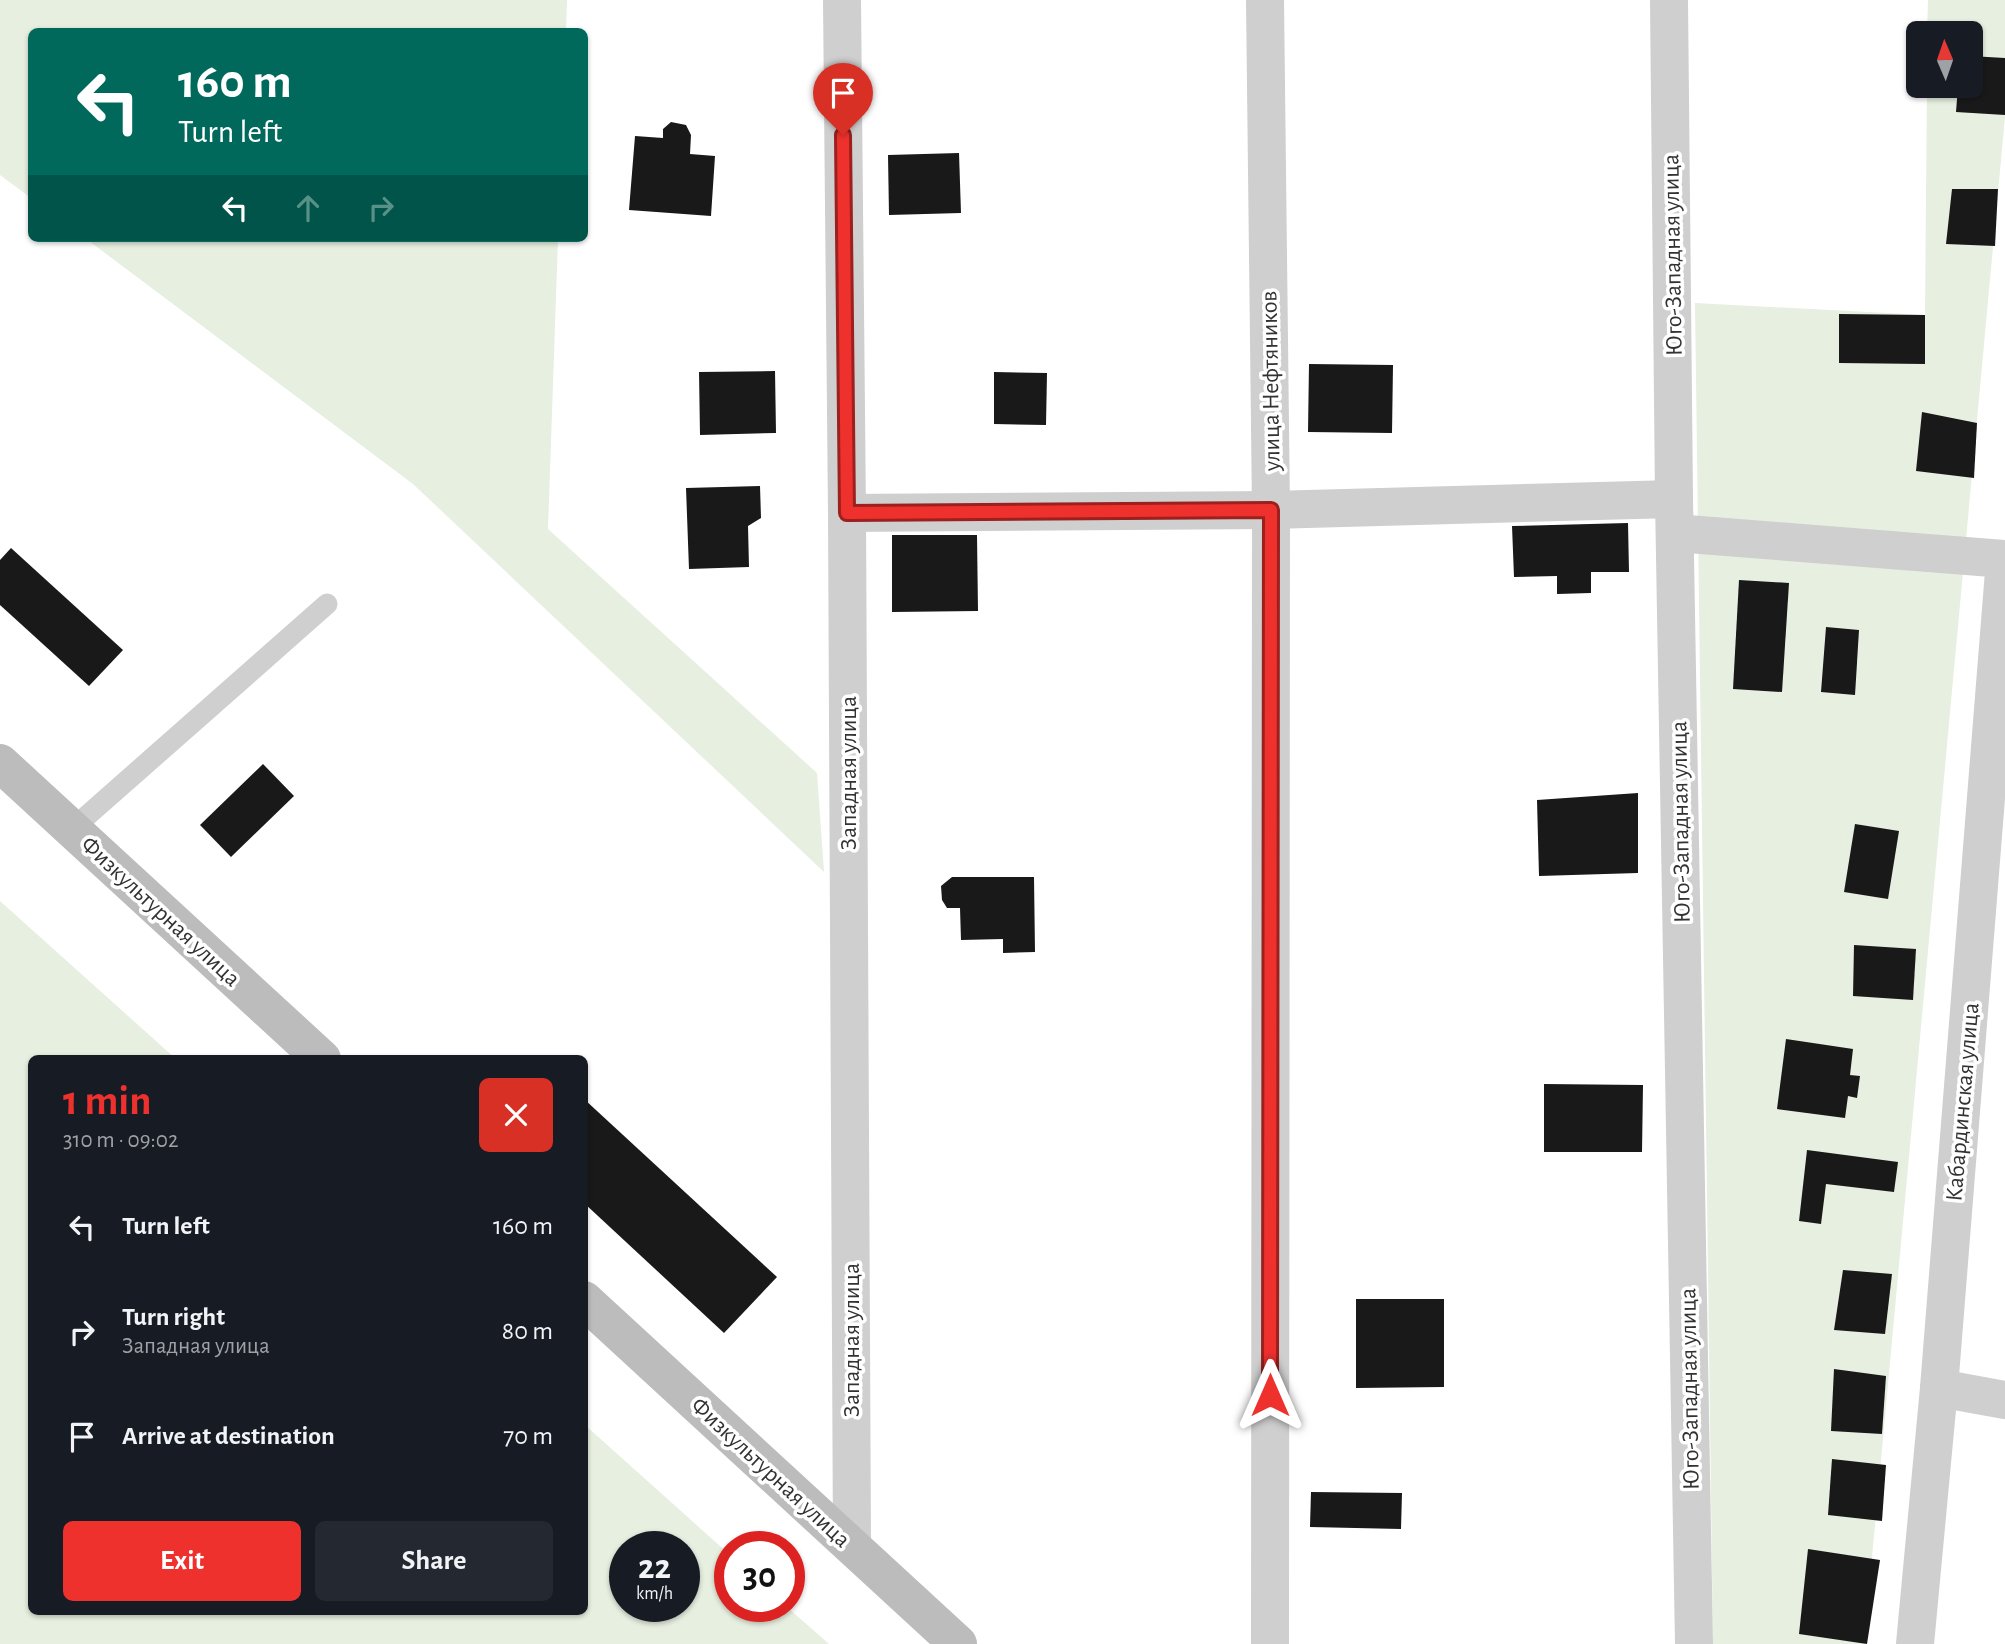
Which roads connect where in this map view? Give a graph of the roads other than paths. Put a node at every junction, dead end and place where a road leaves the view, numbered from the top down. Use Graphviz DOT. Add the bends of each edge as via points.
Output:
graph roads {
  1 [pos="842,0"];
  2 [pos="1265,0"];
  3 [pos="1669,0"];
  4 [pos="1271,510"];
  5 [pos="847,513"];
  6 [pos="1675,516"];
  7 [pos="2005,559"];
  8 [pos="327,604"];
  9 [pos="0,763"];
  10 [pos="72,830"];
  11 [pos="318,1055"];
  12 [pos="588,1304"];
  13 [pos="1939,1388"];
  14 [pos="2005,1400"];
  15 [pos="852,1546"];
  16 [pos="958,1644"];
  17 [pos="1270,1644"];
  18 [pos="1694,1644"];
  19 [pos="1915,1644"];
  1 -- 5 [label="street, Западная улица"];
  2 -- 4 [label="street, улица Нефтяников"];
  3 -- 6 [label="street, Юго-Западная улица"];
  4 -- 5 [label="street"];
  4 -- 6 [label="street"];
  4 -- 17 [label="street, улица Нефтяников"];
  5 -- 15 [label="street, Западная улица"];
  6 -- 7 [label="street"];
  6 -- 18 [label="street, Юго-Западная улица"];
  7 -- 13 [label="street, Кабардинская улица"];
  8 -- 10 [label="lane"];
  9 -- 10 [label="main road, Физкультурная улица"];
  10 -- 11 [label="main road, Физкультурная улица"];
  12 -- 15 [label="main road, Физкультурная улица"];
  13 -- 14 [label="street"];
  13 -- 19 [label="street, Кабардинская улица"];
  15 -- 16 [label="main road, Физкультурная улица"];
}
